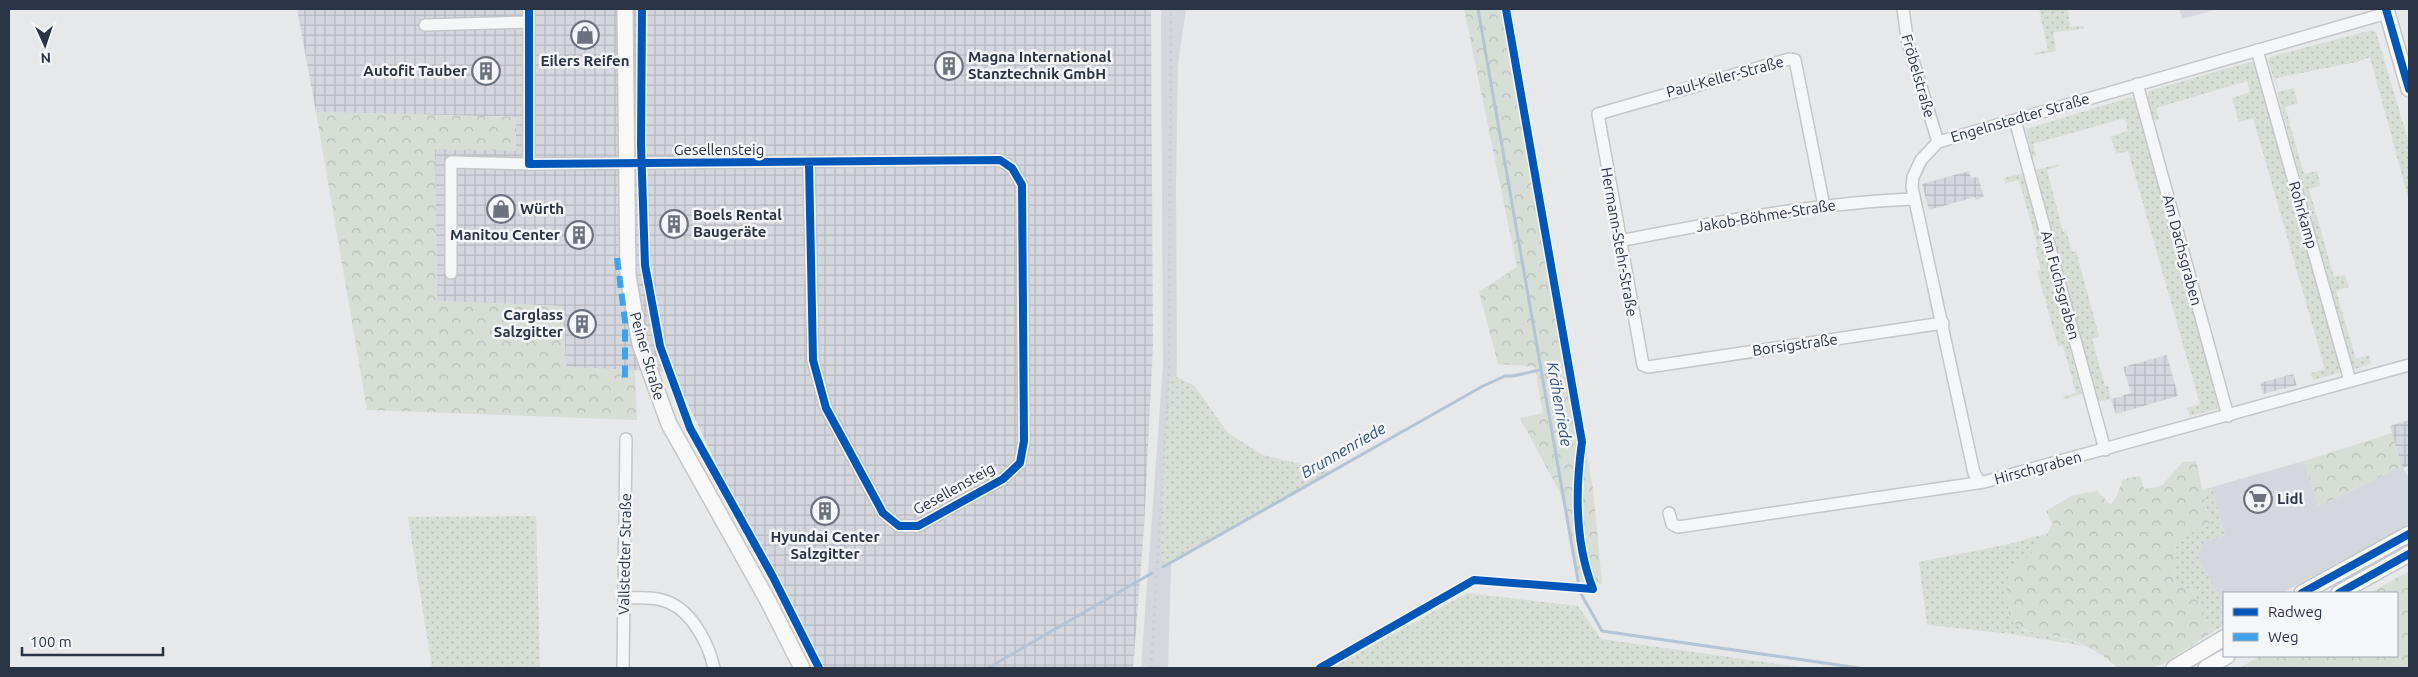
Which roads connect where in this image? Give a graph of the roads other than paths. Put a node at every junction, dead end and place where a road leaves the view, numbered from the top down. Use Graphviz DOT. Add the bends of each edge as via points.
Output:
graph roads {
  1 [pos="529,9"];
  2 [pos="625,9"];
  3 [pos="1903,9"];
  4 [pos="2386,10"];
  5 [pos="529,22"];
  6 [pos="425,25"];
  7 [pos="2257,50"];
  8 [pos="2137,84"];
  9 [pos="2409,89"];
  10 [pos="1598,114"];
  11 [pos="2015,120"];
  12 [pos="1938,142"];
  13 [pos="628,163"];
  14 [pos="809,163"];
  15 [pos="529,164"];
  16 [pos="1914,199"];
  17 [pos="1824,206"];
  18 [pos="1619,241"];
  19 [pos="451,273"];
  20 [pos="1943,323"];
  21 [pos="2409,365"];
  22 [pos="1648,366"];
  23 [pos="2350,381"];
  24 [pos="2228,416"];
  25 [pos="626,439"];
  26 [pos="2105,450"];
  27 [pos="1979,481"];
  28 [pos="1669,513"];
  29 [pos="2409,534"];
  30 [pos="2409,554"];
  31 [pos="2304,592"];
  32 [pos="2340,592"];
  33 [pos="624,598"];
  34 [pos="2223,639"];
  35 [pos="2225,657"];
  36 [pos="624,668"];
  37 [pos="714,668"];
  38 [pos="802,668"];
  39 [pos="2174,668"];
  40 [pos="2206,668"];
  1 -- 5 [label="street"];
  2 -- 13 [label="main road, Peiner Straße"];
  3 -- 12 [label="street, Fröbelstraße" via="1908,44"];
  4 -- 7 [label="street, Engelnstedter Straße"];
  4 -- 9 [label="main road"];
  5 -- 6 [label="street"];
  5 -- 15 [label="street"];
  7 -- 8 [label="street, Engelnstedter Straße"];
  7 -- 23 [label="street, Rohrkamp"];
  8 -- 11 [label="street, Engelnstedter Straße"];
  8 -- 24 [label="street, Am Dachsgraben"];
  10 -- 17 [label="street, Paul-Keller-Straße" via="1789,59 1795,60"];
  10 -- 18 [label="street, Hermann-Stehr-Straße"];
  11 -- 12 [label="street, Engelnstedter Straße"];
  11 -- 26 [label="street, Am Fuchsgraben"];
  12 -- 16 [label="street, Engelnstedter Straße" via="1917,167 1912,187"];
  13 -- 14 [label="street, Gesellensteig"];
  13 -- 15 [label="street, Gesellensteig"];
  13 -- 38 [label="main road, Peiner Straße" via="628,276 640,344 657,396 696,477"];
  14 -- 14 [label="street, Gesellensteig" via="1000,160 1012,168 1022,185 1024,441 1020,463 1002,479 918,526 899,526 883,513 826,408 813,360"];
  15 -- 19 [label="street, Gesellensteig" via="451,162"];
  16 -- 17 [label="street, Jakob-Böhme-Straße"];
  16 -- 20 [label="street, Engelnstedter Straße"];
  17 -- 18 [label="street, Jakob-Böhme-Straße"];
  18 -- 22 [label="street, Hermann-Stehr-Straße" via="1640,360 1642,365"];
  20 -- 22 [label="street, Borsigstraße"];
  20 -- 27 [label="street, Engelnstedter Straße" via="1974,473"];
  21 -- 23 [label="street, Hirschgraben"];
  23 -- 24 [label="street, Hirschgraben"];
  24 -- 26 [label="street, Hirschgraben"];
  25 -- 33 [label="street, Vallstedter Straße"];
  26 -- 27 [label="street, Hirschgraben" via="2018,474"];
  27 -- 28 [label="street, Hirschgraben" via="1678,527 1672,524"];
  29 -- 31 [label="main road"];
  30 -- 32 [label="main road"];
  33 -- 36 [label="street, Vallstedter Straße"];
  33 -- 37 [label="street" via="670,603 691,619"];
  34 -- 39 [label="main road"];
  35 -- 40 [label="main road"];
}
